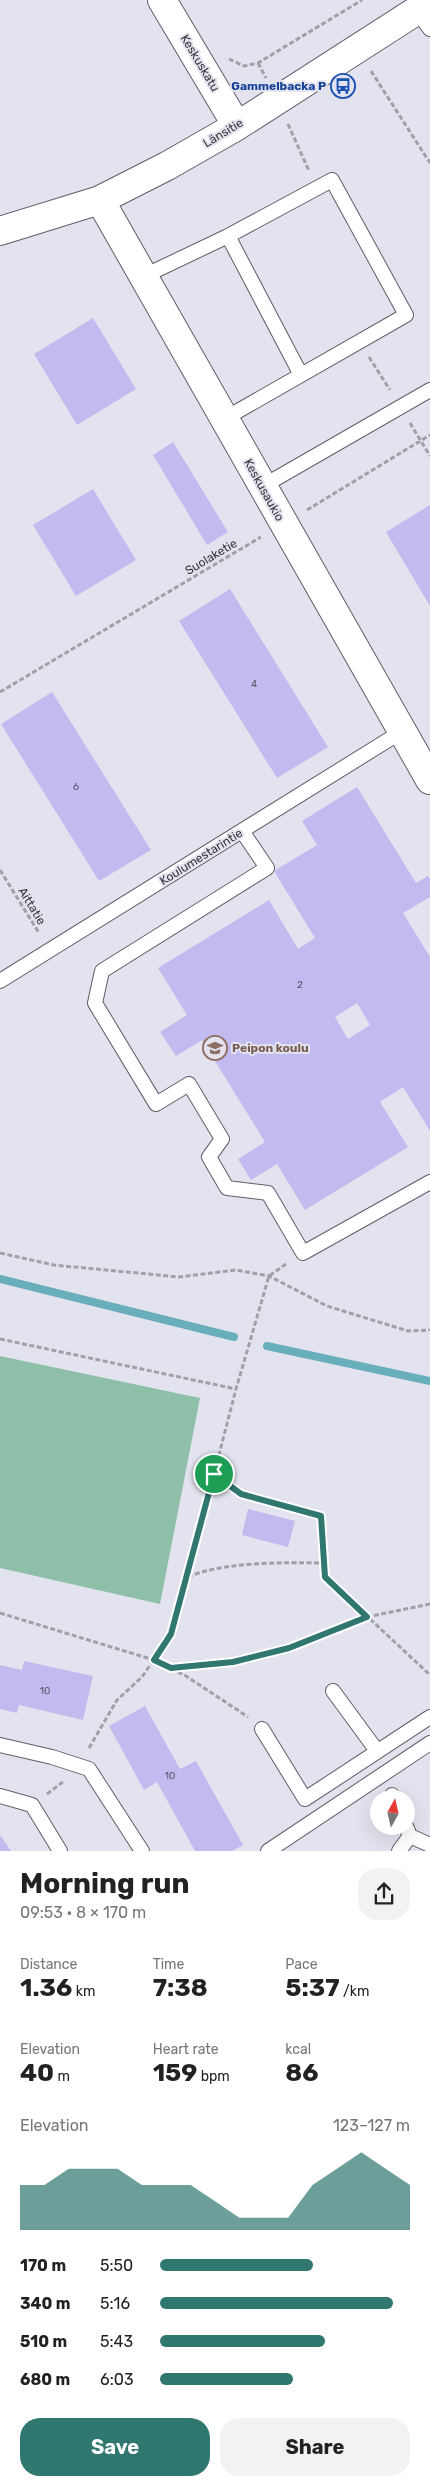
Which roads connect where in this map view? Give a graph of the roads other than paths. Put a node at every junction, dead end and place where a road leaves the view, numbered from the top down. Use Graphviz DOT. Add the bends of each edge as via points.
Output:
graph roads {
  1 [pos="162,0"];
  2 [pos="425,14"];
  3 [pos="237,126"];
  4 [pos="100,200"];
  5 [pos="0,231"];
  6 [pos="228,236"];
  7 [pos="142,276"];
  8 [pos="301,375"];
  9 [pos="430,390"];
  10 [pos="224,419"];
  11 [pos="263,486"];
  12 [pos="402,732"];
  13 [pos="430,780"];
  14 [pos="242,831"];
  15 [pos="0,981"];
  16 [pos="430,1182"];
  17 [pos="334,1691"];
  18 [pos="430,1717"];
  19 [pos="262,1729"];
  20 [pos="430,1743"];
  21 [pos="0,1745"];
  22 [pos="377,1751"];
  23 [pos="0,1796"];
  24 [pos="406,1835"];
  25 [pos="414,1835"];
  26 [pos="430,1845"];
  27 [pos="60,1851"];
  28 [pos="142,1851"];
  29 [pos="268,1851"];
  30 [pos="399,1851"];
  1 -- 3 [label="street, Keskuskatu"];
  2 -- 3 [label="street, Länsitie"];
  3 -- 4 [label="street, Länsitie"];
  4 -- 5 [label="street, Länsitie"];
  4 -- 7 [label="street, Keskusaukio"];
  6 -- 7 [label="lane"];
  6 -- 8 [label="lane"];
  6 -- 8 [label="lane" via="332,180 406,316"];
  7 -- 10 [label="street, Keskusaukio"];
  8 -- 10 [label="lane"];
  9 -- 11 [label="lane"];
  10 -- 11 [label="street, Keskusaukio"];
  11 -- 12 [label="street, Keskusaukio"];
  12 -- 13 [label="street, Keskusaukio"];
  12 -- 14 [label="lane, Koulumestarintie"];
  14 -- 15 [label="lane, Koulumestarintie"];
  14 -- 16 [label="lane" via="268,868 102,971 95,1003 156,1104 189,1084 222,1139 209,1157 227,1188 268,1193 303,1253"];
  17 -- 22 [label="lane"];
  18 -- 22 [label="lane"];
  19 -- 22 [label="lane" via="305,1799"];
  20 -- 29 [label="lane"];
  21 -- 28 [label="lane" via="88,1769"];
  23 -- 27 [label="lane" via="32,1805"];
  24 -- 30 [label="lane"];
  25 -- 26 [label="lane"];
}
